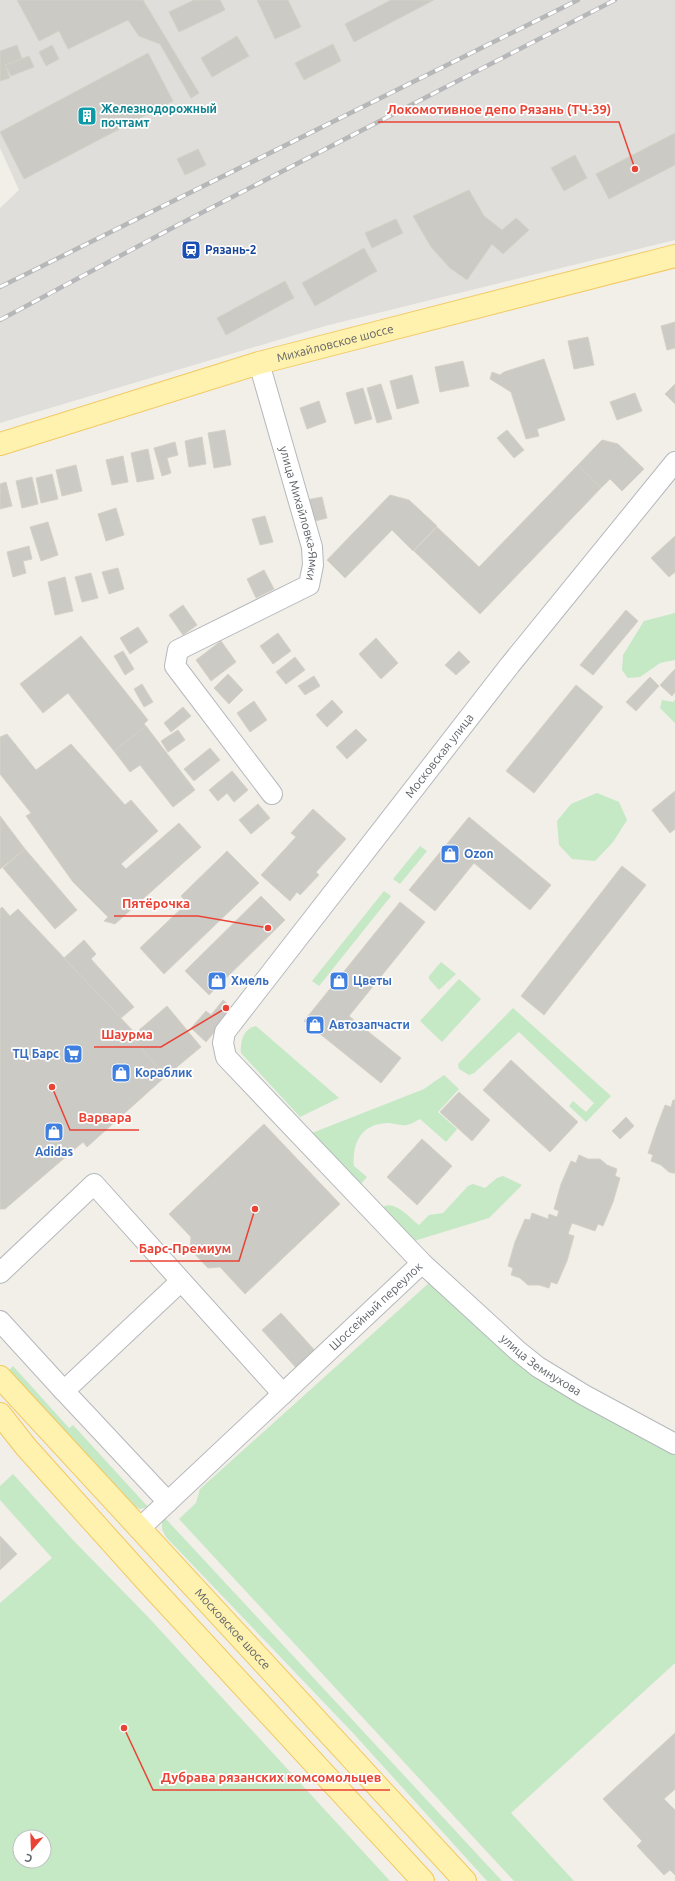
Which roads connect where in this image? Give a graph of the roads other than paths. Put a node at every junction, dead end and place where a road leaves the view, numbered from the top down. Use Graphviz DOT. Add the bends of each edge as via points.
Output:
graph roads {
  1 [pos="675,256"];
  2 [pos="259,362"];
  3 [pos="0,444"];
  4 [pos="675,462"];
  5 [pos="272,794"];
  6 [pos="226,1057"];
  7 [pos="422,1263"];
  8 [pos="0,1273"];
  9 [pos="181,1282"];
  10 [pos="0,1322"];
  11 [pos="0,1377"];
  12 [pos="64,1391"];
  13 [pos="283,1394"];
  14 [pos="0,1414"];
  15 [pos="675,1444"];
  16 [pos="168,1502"];
  17 [pos="140,1529"];
  18 [pos="423,1881"];
  19 [pos="465,1881"];
  1 -- 2 [label="main road, Михайловское шоссе"];
  2 -- 3 [label="main road, Михайловское шоссе"];
  2 -- 5 [label="street, улица Михайловка-Ямки" via="312,547 313,565 309,585 178,650 175,666"];
  4 -- 6 [label="street, Московская улица" via="510,665 225,1032 223,1043"];
  6 -- 7 [label="street, Шоссейный переулок"];
  7 -- 13 [label="street, Шоссейный переулок"];
  7 -- 15 [label="street, улица Земнухова" via="538,1367"];
  8 -- 9 [label="street" via="94,1184"];
  9 -- 12 [label="street"];
  9 -- 13 [label="street"];
  10 -- 12 [label="street"];
  11 -- 17 [label="main road, Московское шоссе"];
  12 -- 16 [label="street"];
  13 -- 16 [label="street, Шоссейный переулок"];
  14 -- 18 [label="main road" via="26,1447 149,1584"];
  16 -- 17 [label="street, Шоссейный переулок"];
  17 -- 19 [label="main road, Московское шоссе"];
}
